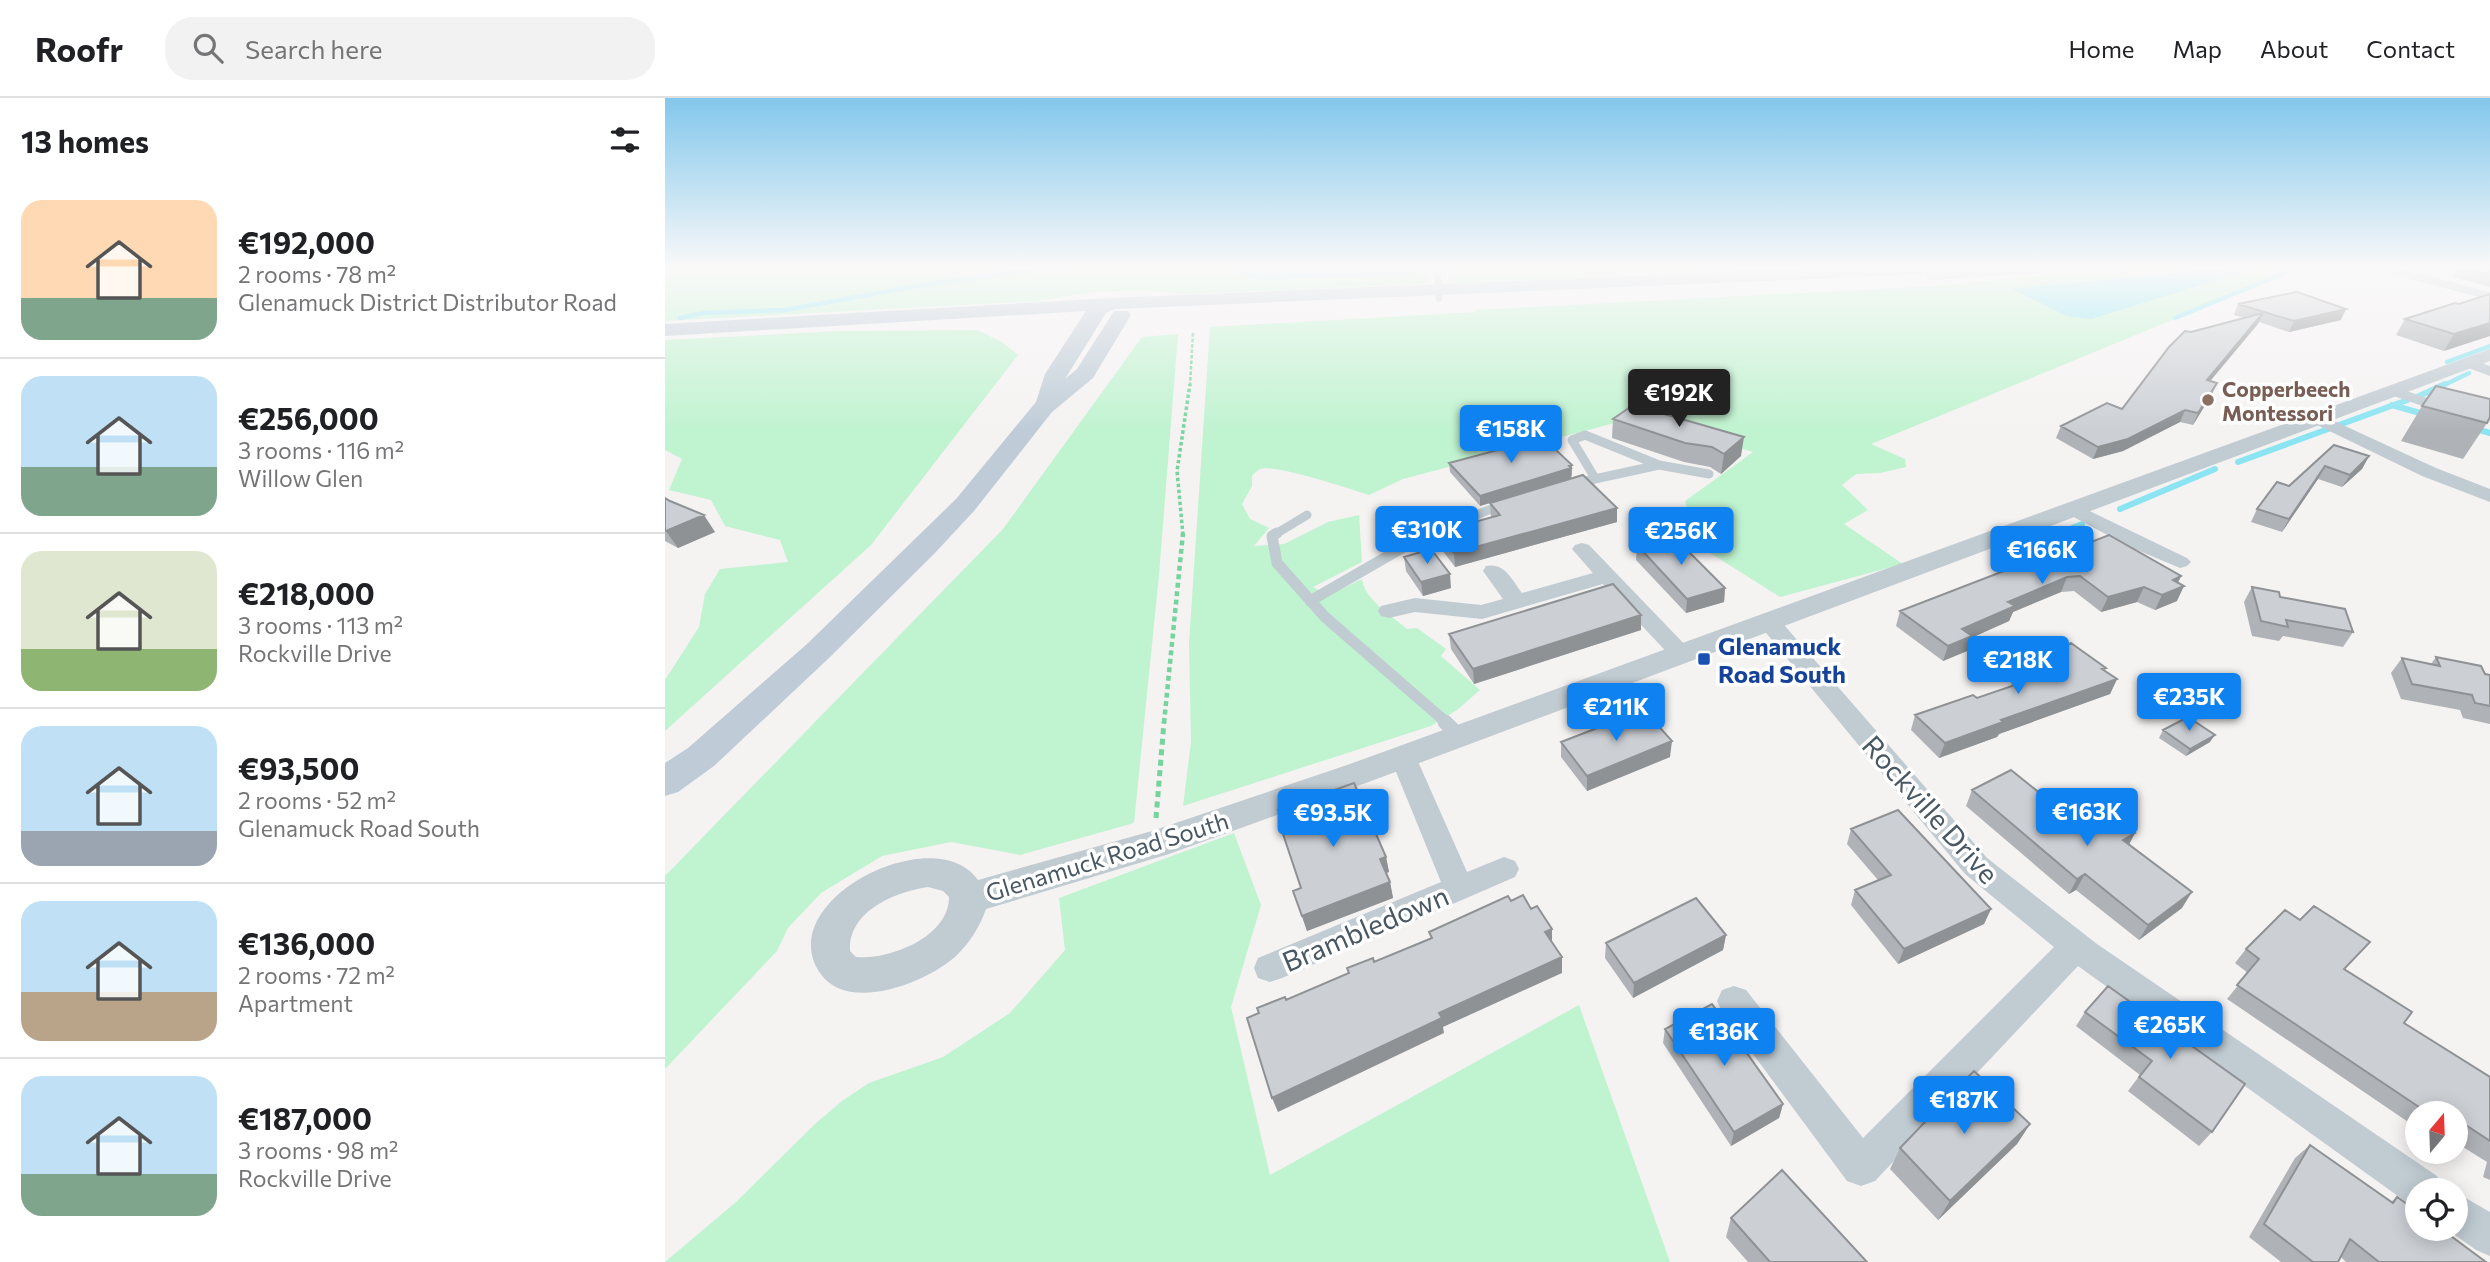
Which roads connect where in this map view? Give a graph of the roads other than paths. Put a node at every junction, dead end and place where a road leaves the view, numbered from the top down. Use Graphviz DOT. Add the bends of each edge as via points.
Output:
graph roads {
  1 [pos="845,321"];
  2 [pos="932,321"];
  3 [pos="1089,321"];
  4 [pos="1111,321"];
  5 [pos="837,322"];
  6 [pos="665,330"];
  7 [pos="2490,355"];
  8 [pos="2468,363"];
  9 [pos="2490,370"];
  10 [pos="2393,391"];
  11 [pos="1044,407"];
  12 [pos="2446,410"];
  13 [pos="2330,424"];
  14 [pos="1659,466"];
  15 [pos="1709,474"];
  16 [pos="1595,478"];
  17 [pos="1559,488"];
  18 [pos="2490,496"];
  19 [pos="1520,499"];
  20 [pos="2075,510"];
  21 [pos="1307,514"];
  22 [pos="1582,549"];
  23 [pos="2181,562"];
  24 [pos="1494,571"];
  25 [pos="1607,576"];
  26 [pos="1310,601"];
  27 [pos="1517,602"];
  28 [pos="1389,611"];
  29 [pos="1769,623"];
  30 [pos="1682,655"];
  31 [pos="1459,737"];
  32 [pos="701,757"];
  33 [pos="1403,757"];
  34 [pos="665,782"];
  35 [pos="665,806"];
  36 [pos="1504,869"];
  37 [pos="1459,888"];
  38 [pos="967,899"];
  39 [pos="2076,946"];
  40 [pos="1270,968"];
  41 [pos="1734,1001"];
  42 [pos="2406,1178"];
  43 [pos="2468,1221"];
  44 [pos="2490,1236"];
  1 -- 5 [label="main road"];
  2 -- 5 [label="main road"];
  3 -- 11 [label="main road" via="1056,374"];
  4 -- 11 [label="main road" via="1084,373"];
  5 -- 6 [label="main road"];
  7 -- 8 [label="street, Glenamuck Road South"];
  8 -- 9 [label="street"];
  8 -- 10 [label="street, Glenamuck Road South"];
  10 -- 12 [label="lane"];
  10 -- 13 [label="street, Glenamuck Road South"];
  11 -- 32 [label="main road" via="974,495 924,548"];
  13 -- 18 [label="street"];
  13 -- 20 [label="street, Glenamuck Road South"];
  14 -- 15 [label="lane"];
  14 -- 16 [label="lane"];
  14 -- 16 [label="lane" via="1585,435 1572,440"];
  16 -- 17 [label="lane"];
  19 -- 26 [label="lane" via="1431,531"];
  20 -- 23 [label="street"];
  20 -- 29 [label="street, Glenamuck Road South"];
  21 -- 26 [label="lane" via="1272,536 1277,563"];
  22 -- 25 [label="street"];
  24 -- 27 [label="street"];
  25 -- 27 [label="street"];
  25 -- 30 [label="street"];
  26 -- 31 [label="lane"];
  27 -- 28 [label="street" via="1482,612 1415,605"];
  29 -- 30 [label="street, Glenamuck Road South"];
  29 -- 39 [label="street, Rockville Drive" via="1976,866"];
  30 -- 31 [label="street, Glenamuck Road South"];
  31 -- 33 [label="street, Glenamuck Road South"];
  32 -- 34 [label="main road"];
  32 -- 35 [label="main road"];
  33 -- 37 [label="street, Brambledown"];
  33 -- 38 [label="street, Glenamuck Road South" via="1156,844"];
  36 -- 37 [label="street, Brambledown"];
  37 -- 40 [label="street, Brambledown"];
  39 -- 41 [label="street" via="1861,1167"];
  39 -- 42 [label="street, Rockville Drive"];
  43 -- 44 [label="street"];
}
